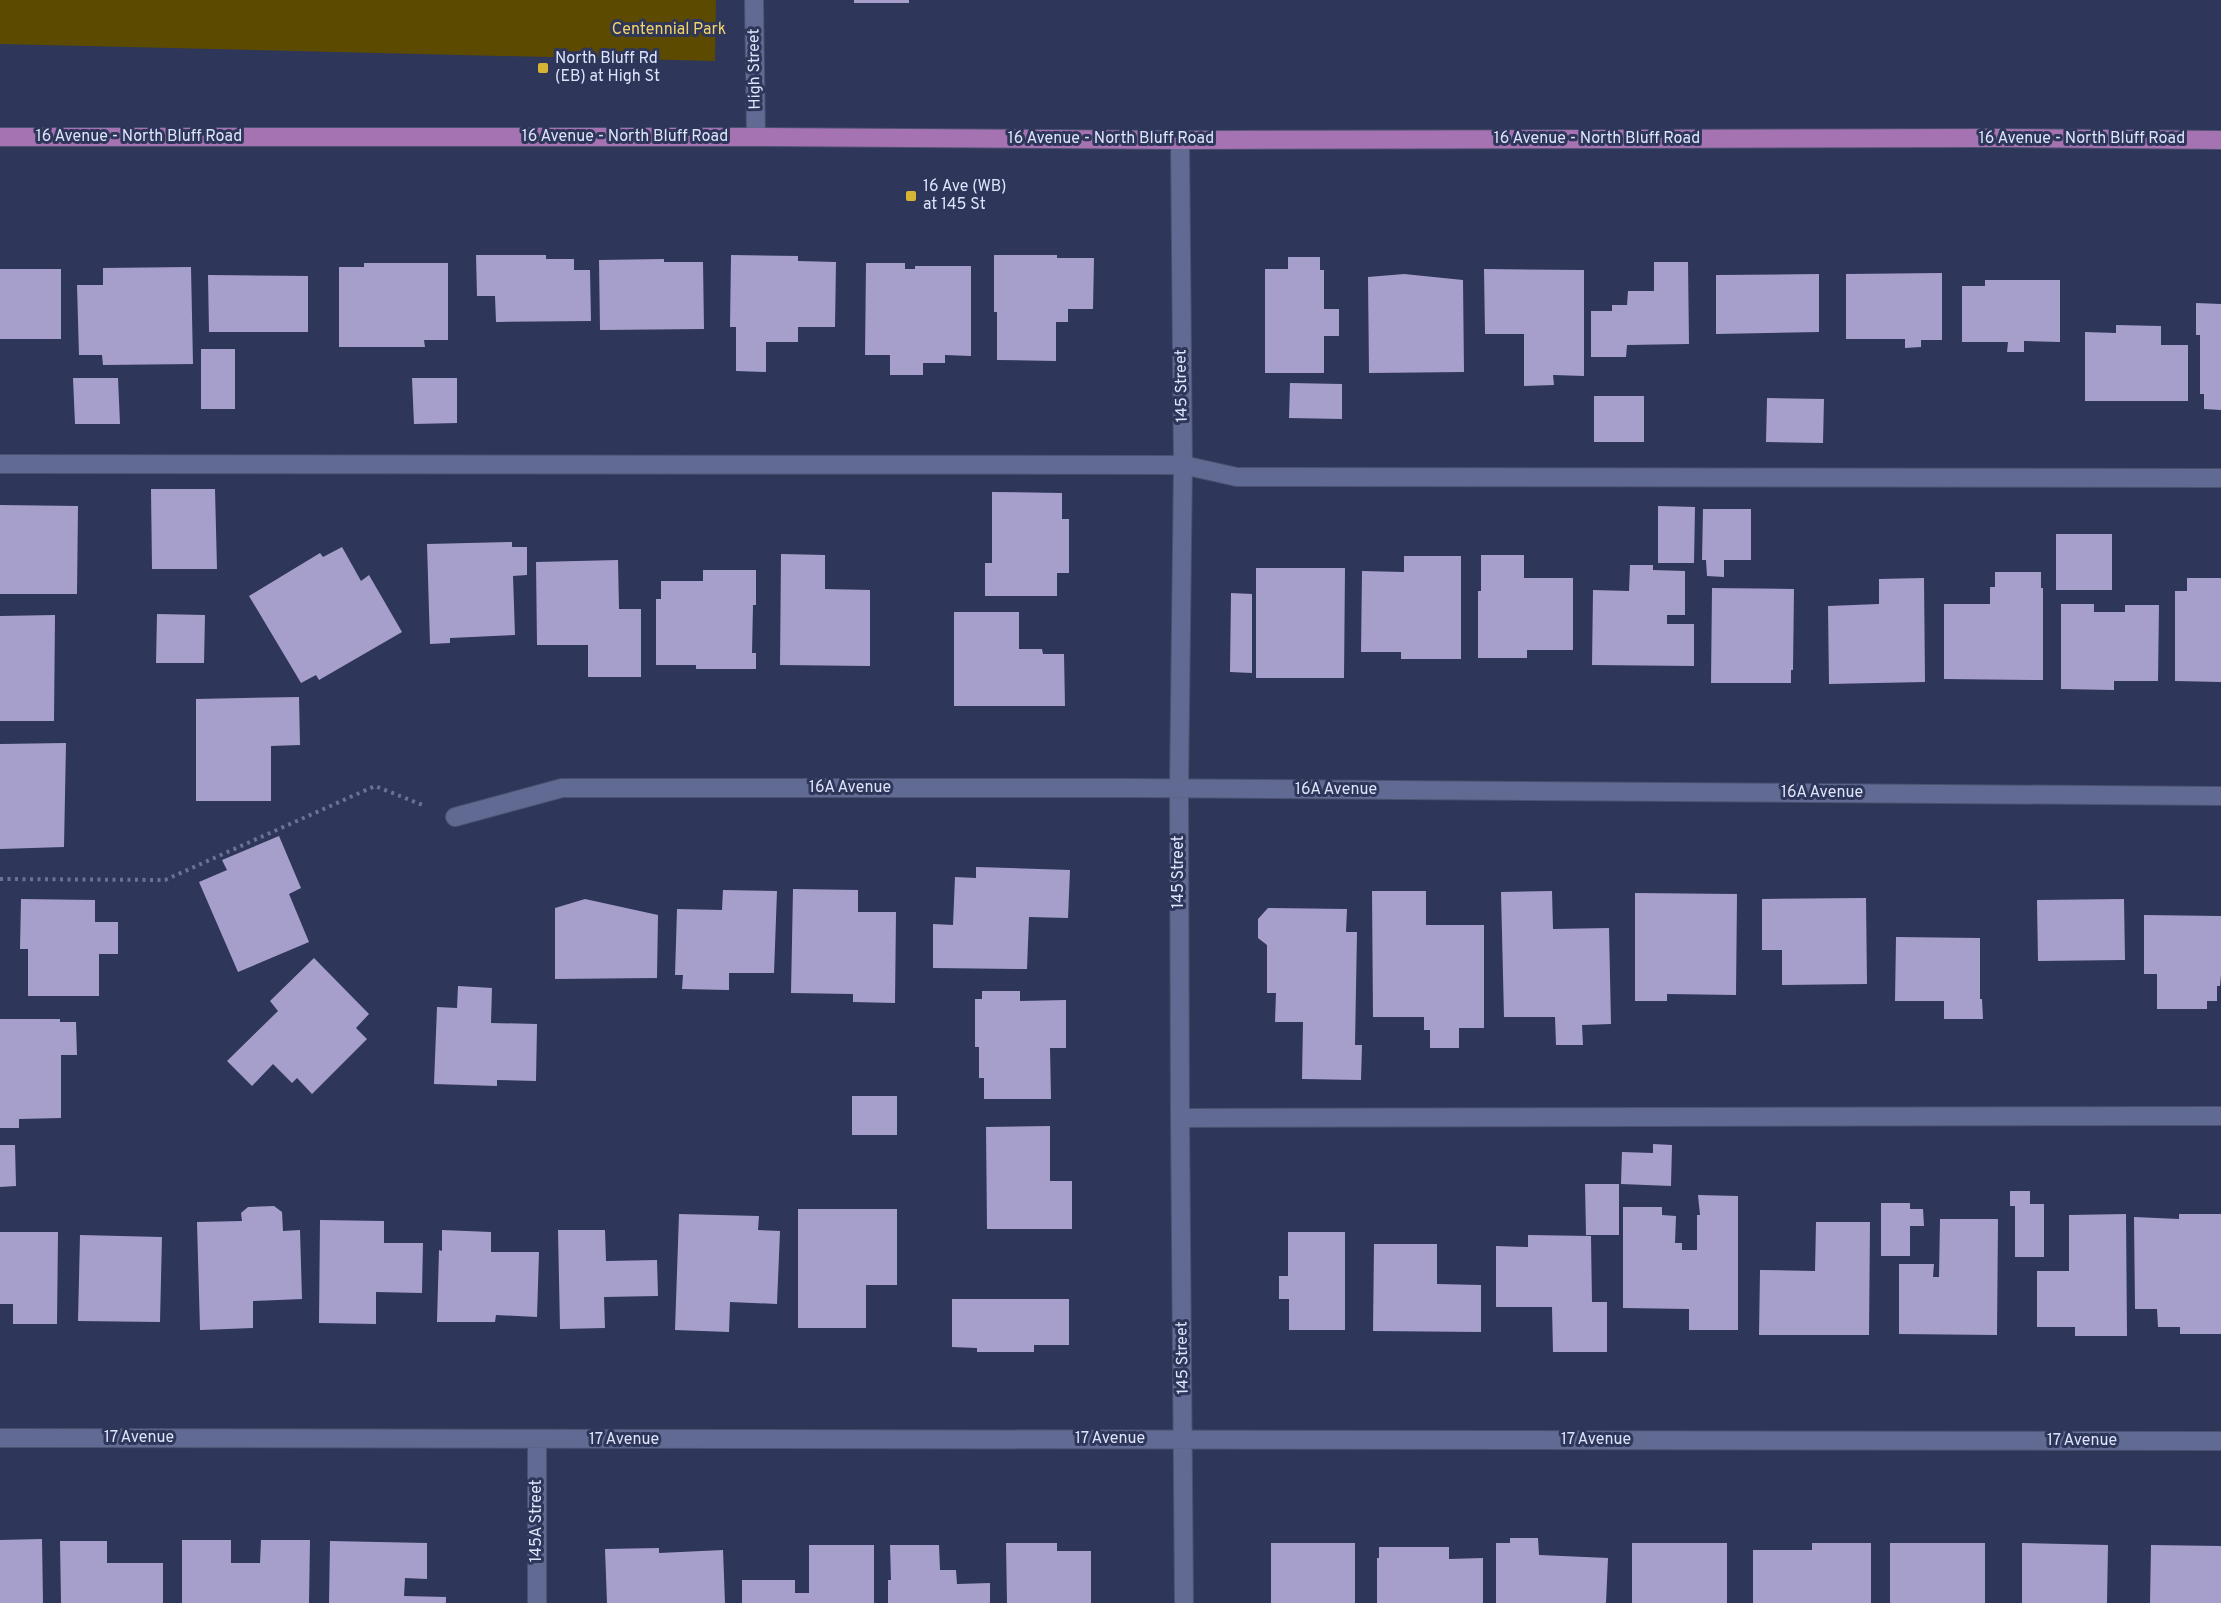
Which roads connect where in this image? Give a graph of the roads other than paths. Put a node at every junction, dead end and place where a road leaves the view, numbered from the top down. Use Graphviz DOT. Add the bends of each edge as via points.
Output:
graph roads {
  1 [pos="754,0"];
  2 [pos="0,137"];
  3 [pos="756,137"];
  4 [pos="1180,140"];
  5 [pos="2221,140"];
  6 [pos="0,464"];
  7 [pos="1183,465"];
  8 [pos="2221,478"];
  9 [pos="1179,789"];
  10 [pos="2221,796"];
  11 [pos="455,817"];
  12 [pos="2221,1116"];
  13 [pos="1180,1118"];
  14 [pos="0,1438"];
  15 [pos="1184,1439"];
  16 [pos="537,1440"];
  17 [pos="2221,1441"];
  18 [pos="537,1603"];
  19 [pos="1184,1603"];
  1 -- 3 [label="street, High Street"];
  2 -- 3 [label="main road, 16 Avenue - North Bluff Road"];
  3 -- 4 [label="main road, 16 Avenue - North Bluff Road"];
  4 -- 5 [label="main road, 16 Avenue - North Bluff Road"];
  4 -- 7 [label="street, 145 Street"];
  6 -- 7 [label="street"];
  7 -- 8 [label="street" via="1237,477"];
  7 -- 9 [label="street, 145 Street"];
  9 -- 10 [label="street, 16A Avenue"];
  9 -- 11 [label="street, 16A Avenue" via="561,788"];
  9 -- 13 [label="street, 145 Street"];
  12 -- 13 [label="street"];
  13 -- 15 [label="street, 145 Street"];
  14 -- 16 [label="street, 17 Avenue"];
  15 -- 16 [label="street, 17 Avenue"];
  15 -- 17 [label="street, 17 Avenue"];
  15 -- 19 [label="street, 145 Street"];
  16 -- 18 [label="street, 145A Street"];
}
